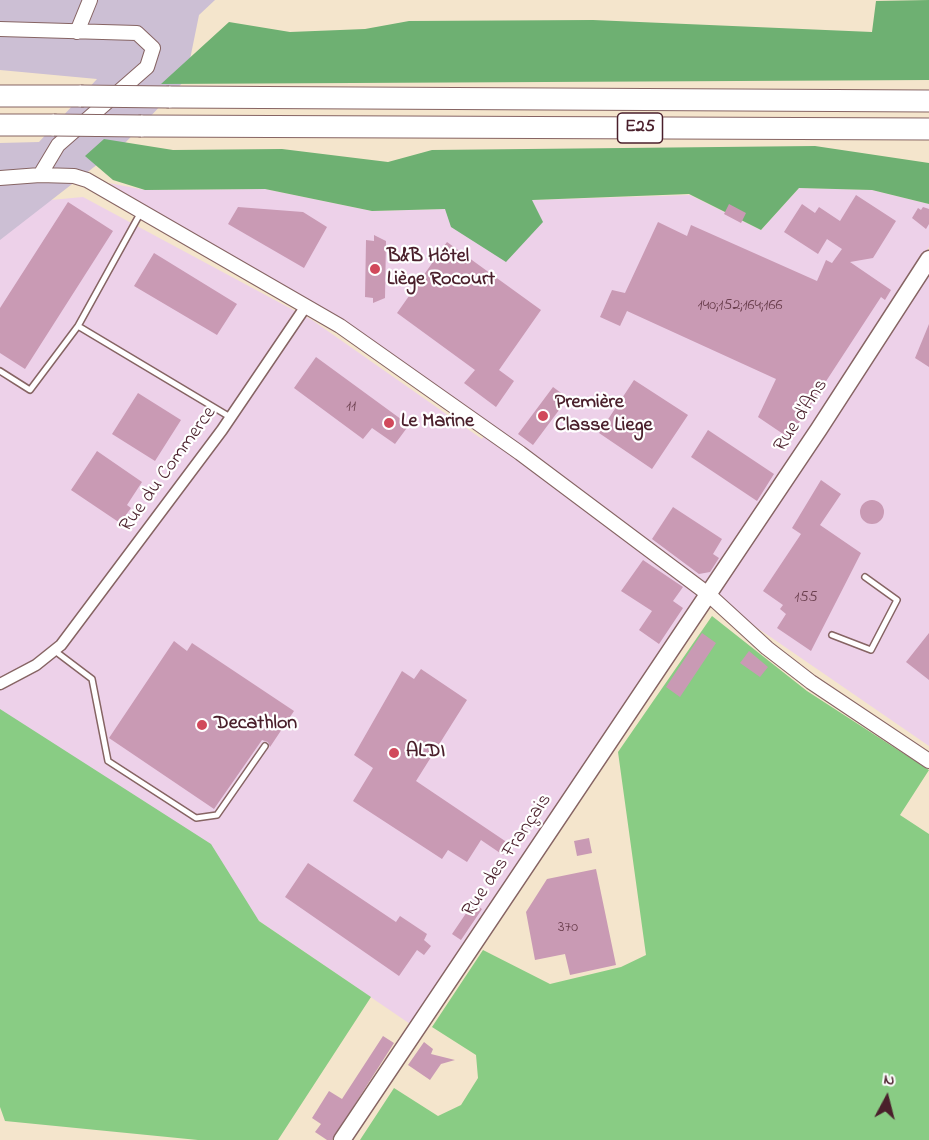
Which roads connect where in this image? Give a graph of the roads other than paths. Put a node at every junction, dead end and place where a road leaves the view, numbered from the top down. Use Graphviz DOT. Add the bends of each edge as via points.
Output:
graph roads {
  1 [pos="90,0"];
  2 [pos="0,29"];
  3 [pos="77,32"];
  4 [pos="0,96"];
  5 [pos="929,101"];
  6 [pos="0,125"];
  7 [pos="929,129"];
  8 [pos="40,175"];
  9 [pos="0,178"];
  10 [pos="141,210"];
  11 [pos="929,260"];
  12 [pos="306,306"];
  13 [pos="78,326"];
  14 [pos="0,371"];
  15 [pos="230,417"];
  16 [pos="865,577"];
  17 [pos="708,594"];
  18 [pos="832,635"];
  19 [pos="55,651"];
  20 [pos="0,684"];
  21 [pos="265,746"];
  22 [pos="929,761"];
  23 [pos="342,1140"];
  1 -- 3 [label="street"];
  2 -- 3 [label="street"];
  3 -- 8 [label="street" via="137,33 153,48 147,67 58,145"];
  4 -- 5 [label="highway, E25, bridge"];
  6 -- 7 [label="highway, E25, bridge"];
  8 -- 9 [label="street"];
  8 -- 10 [label="street" via="87,180"];
  10 -- 12 [label="street"];
  10 -- 13 [label="lane"];
  11 -- 17 [label="main road, Rue d'Ans"];
  12 -- 15 [label="street, Rue du Commerce"];
  12 -- 17 [label="street" via="520,453"];
  13 -- 14 [label="lane" via="30,390"];
  13 -- 15 [label="lane"];
  15 -- 19 [label="street, Rue du Commerce"];
  16 -- 18 [label="lane" via="897,600 871,650"];
  17 -- 22 [label="street" via="766,648"];
  17 -- 23 [label="main road, Rue des Français"];
  19 -- 20 [label="street, Rue du Commerce"];
  19 -- 21 [label="lane" via="93,679 108,761 196,818 217,815"];
}
